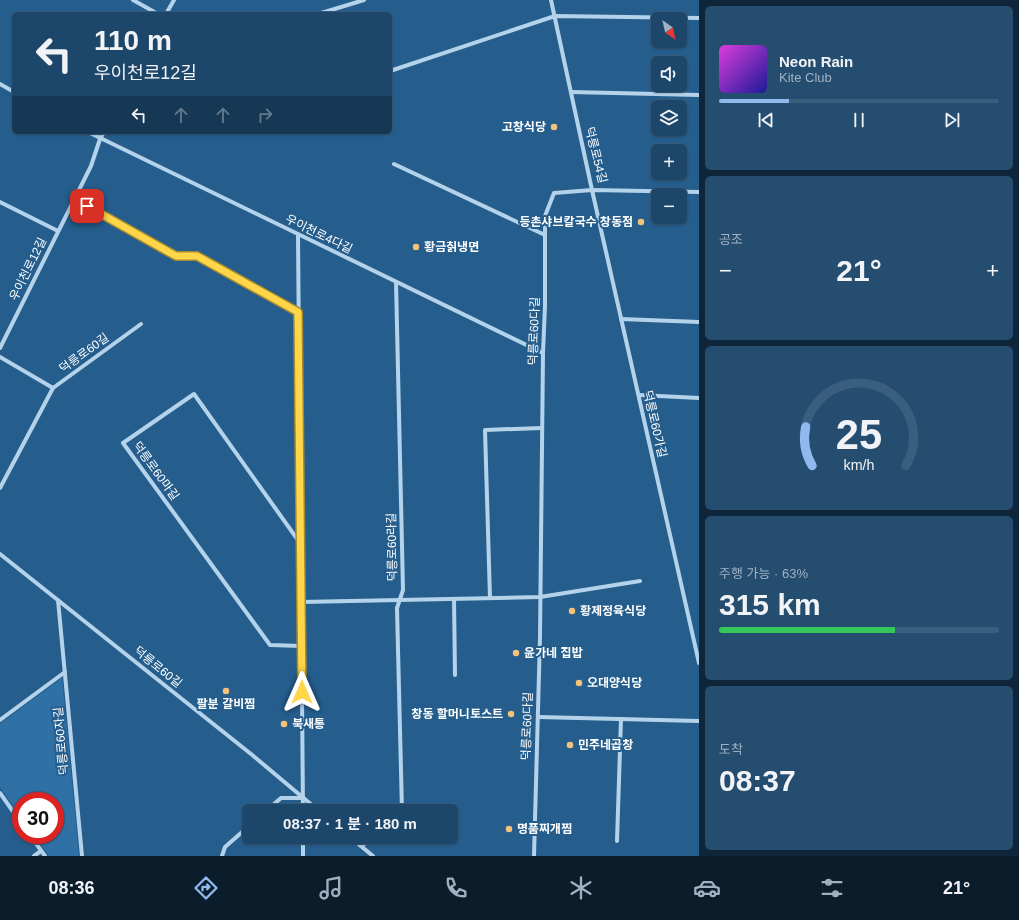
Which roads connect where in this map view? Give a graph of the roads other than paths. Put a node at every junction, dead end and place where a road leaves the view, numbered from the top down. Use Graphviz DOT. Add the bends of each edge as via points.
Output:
graph roads {
  1 [pos="133,0"];
  2 [pos="174,0"];
  3 [pos="364,0"];
  4 [pos="551,0"];
  5 [pos="154,12"];
  6 [pos="167,12"];
  7 [pos="325,12"];
  8 [pos="554,16"];
  9 [pos="699,18"];
  10 [pos="392,70"];
  11 [pos="0,84"];
  12 [pos="12,91"];
  13 [pos="571,92"];
  14 [pos="699,95"];
  15 [pos="91,134"];
  16 [pos="103,134"];
  17 [pos="100,139"];
  18 [pos="394,164"];
  19 [pos="592,190"];
  20 [pos="699,192"];
  21 [pos="75,199"];
  22 [pos="0,202"];
  23 [pos="58,231"];
  24 [pos="298,235"];
  25 [pos="545,235"];
  26 [pos="396,282"];
  27 [pos="298,312"];
  28 [pos="621,319"];
  29 [pos="699,322"];
  30 [pos="141,324"];
  31 [pos="0,348"];
  32 [pos="543,353"];
  33 [pos="0,357"];
  34 [pos="53,388"];
  35 [pos="638,395"];
  36 [pos="699,398"];
  37 [pos="542,428"];
  38 [pos="0,488"];
  39 [pos="300,544"];
  40 [pos="0,554"];
  41 [pos="640,581"];
  42 [pos="540,597"];
  43 [pos="490,598"];
  44 [pos="454,599"];
  45 [pos="58,600"];
  46 [pos="400,600"];
  47 [pos="301,602"];
  48 [pos="301,646"];
  49 [pos="699,663"];
  50 [pos="65,672"];
  51 [pos="455,675"];
  52 [pos="538,717"];
  53 [pos="621,719"];
  54 [pos="0,720"];
  55 [pos="699,721"];
  56 [pos="0,793"];
  57 [pos="303,798"];
  58 [pos="274,804"];
  59 [pos="303,804"];
  60 [pos="310,804"];
  61 [pos="402,804"];
  62 [pos="12,810"];
  63 [pos="242,832"];
  64 [pos="617,841"];
  65 [pos="36,844"];
  66 [pos="303,844"];
  67 [pos="359,844"];
  68 [pos="364,844"];
  69 [pos="361,846"];
  70 [pos="41,851"];
  71 [pos="34,856"];
  72 [pos="45,856"];
  73 [pos="82,856"];
  74 [pos="222,856"];
  75 [pos="303,856"];
  76 [pos="373,856"];
  77 [pos="534,856"];
  1 -- 5 [label="street"];
  2 -- 6 [label="street"];
  3 -- 7 [label="street"];
  4 -- 8 [label="street, 덕릉로54길"];
  8 -- 9 [label="street"];
  8 -- 10 [label="street"];
  8 -- 13 [label="street, 덕릉로54길"];
  11 -- 12 [label="street"];
  13 -- 14 [label="street"];
  13 -- 19 [label="street, 덕릉로54길"];
  15 -- 17 [label="street, 우이천로4다길"];
  16 -- 17 [label="street, 우이천로12길"];
  17 -- 21 [label="street, 우이천로12길" via="91,166"];
  17 -- 24 [label="street, 우이천로4다길"];
  18 -- 25 [label="street"];
  19 -- 20 [label="street, 덕릉로54길"];
  19 -- 25 [label="street, 덕릉로60다길" via="554,193 546,216"];
  19 -- 28 [label="street, 덕릉로60가길"];
  21 -- 23 [label="street, 우이천로12길"];
  21 -- 27 [label="street" via="176,256 197,256"];
  22 -- 23 [label="street"];
  23 -- 31 [label="street, 우이천로12길"];
  24 -- 26 [label="street, 우이천로4다길"];
  24 -- 27 [label="street"];
  25 -- 32 [label="street, 덕릉로60다길"];
  26 -- 32 [label="street, 우이천로4다길"];
  26 -- 46 [label="street, 덕릉로60라길" via="403,590"];
  27 -- 39 [label="street"];
  28 -- 29 [label="street"];
  28 -- 35 [label="street, 덕릉로60가길"];
  30 -- 34 [label="street, 덕릉로60길"];
  32 -- 37 [label="street, 덕릉로60다길"];
  33 -- 34 [label="street"];
  34 -- 38 [label="street, 덕릉로60길"];
  35 -- 36 [label="street"];
  35 -- 49 [label="street, 덕릉로60가길"];
  37 -- 42 [label="street, 덕릉로60다길"];
  37 -- 43 [label="street" via="485,430"];
  39 -- 47 [label="street"];
  39 -- 48 [label="street, 덕릉로60마길" via="194,394 124,443 270,645"];
  40 -- 45 [label="street, 덕릉로60길"];
  41 -- 42 [label="street"];
  42 -- 43 [label="street"];
  42 -- 52 [label="street, 덕릉로60다길"];
  43 -- 44 [label="street"];
  44 -- 46 [label="street"];
  44 -- 51 [label="street"];
  45 -- 50 [label="street, 덕릉로60자길"];
  45 -- 57 [label="street, 덕릉로60길"];
  46 -- 47 [label="street"];
  46 -- 61 [label="street, 덕릉로60라길" via="397,608"];
  47 -- 48 [label="street"];
  48 -- 57 [label="street"];
  50 -- 54 [label="street"];
  50 -- 73 [label="street, 덕릉로60자길"];
  52 -- 53 [label="street"];
  52 -- 77 [label="street, 덕릉로60다길"];
  53 -- 55 [label="street"];
  53 -- 64 [label="street"];
  56 -- 62 [label="street"];
  57 -- 58 [label="street" via="281,798"];
  57 -- 59 [label="street"];
  57 -- 60 [label="street, 덕릉로60길"];
  63 -- 74 [label="street" via="225,847"];
  65 -- 70 [label="street"];
  66 -- 75 [label="street"];
  67 -- 69 [label="street"];
  68 -- 69 [label="street"];
  69 -- 76 [label="street"];
  70 -- 71 [label="street"];
  70 -- 72 [label="street"];
}
